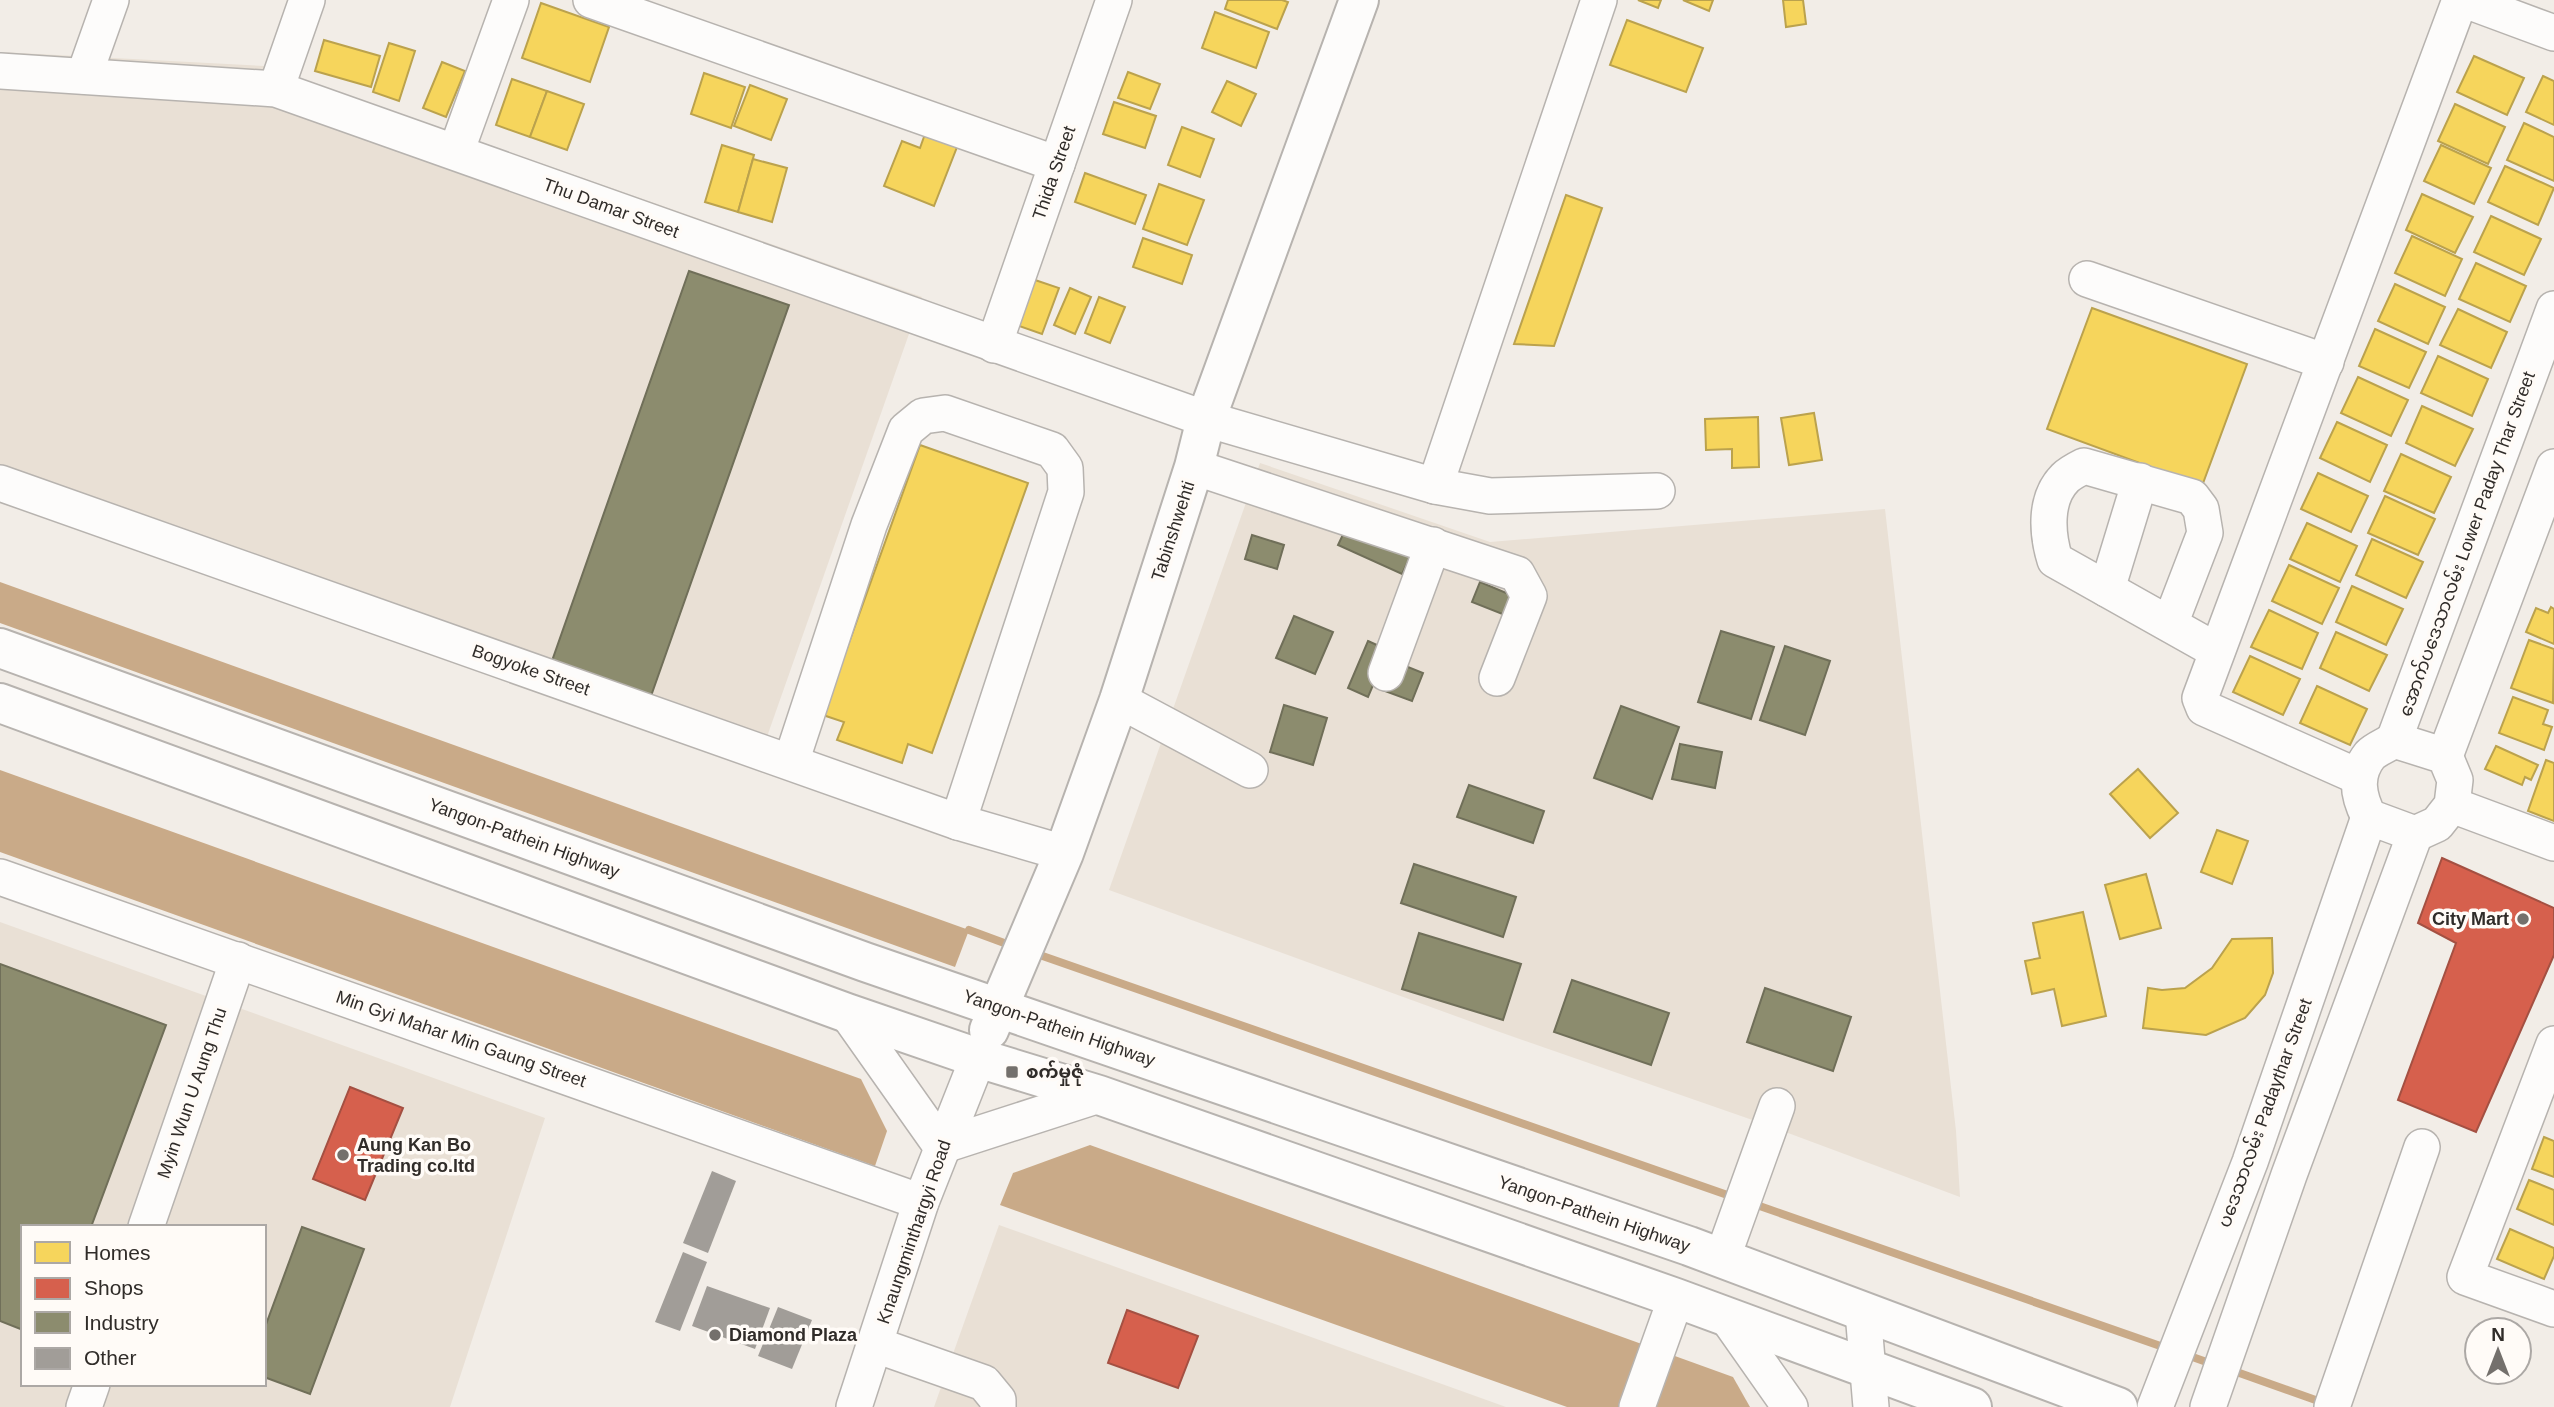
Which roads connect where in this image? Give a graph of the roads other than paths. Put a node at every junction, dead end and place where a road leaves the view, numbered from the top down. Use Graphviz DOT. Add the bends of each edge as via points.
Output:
graph roads {
  1 [pos="111,0"];
  2 [pos="307,0"];
  3 [pos="510,0"];
  4 [pos="591,0"];
  5 [pos="1114,0"];
  6 [pos="1359,0"];
  7 [pos="2463,0"];
  8 [pos="1594,1"];
  9 [pos="2554,33"];
  10 [pos="0,71"];
  11 [pos="84,76"];
  12 [pos="276,89"];
  13 [pos="456,152"];
  14 [pos="1057,164"];
  15 [pos="2087,279"];
  16 [pos="2554,309"];
  17 [pos="994,345"];
  18 [pos="2326,362"];
  19 [pos="1206,419"];
  20 [pos="1194,467"];
  21 [pos="2554,467"];
  22 [pos="2140,481"];
  23 [pos="0,483"];
  24 [pos="1435,486"];
  25 [pos="1657,491"];
  26 [pos="1433,545"];
  27 [pos="2107,589"];
  28 [pos="2170,624"];
  29 [pos="0,648"];
  30 [pos="2217,651"];
  31 [pos="1386,674"];
  32 [pos="1497,678"];
  33 [pos="1119,700"];
  34 [pos="0,703"];
  35 [pos="2394,740"];
  36 [pos="2445,757"];
  37 [pos="791,762"];
  38 [pos="1250,770"];
  39 [pos="2359,778"];
  40 [pos="2452,805"];
  41 [pos="2369,817"];
  42 [pos="958,822"];
  43 [pos="2415,834"];
  44 [pos="2554,843"];
  45 [pos="1064,853"];
  46 [pos="0,877"];
  47 [pos="238,960"];
  48 [pos="998,1008"];
  49 [pos="847,1013"];
  50 [pos="2554,1044"];
  51 [pos="978,1058"];
  52 [pos="1099,1095"];
  53 [pos="1777,1106"];
  54 [pos="942,1146"];
  55 [pos="2422,1147"];
  56 [pos="921,1202"];
  57 [pos="147,1225"];
  58 [pos="1722,1259"];
  59 [pos="1676,1298"];
  60 [pos="2554,1309"];
  61 [pos="1863,1312"];
  62 [pos="1726,1316"];
  63 [pos="876,1345"];
  64 [pos="1868,1370"];
  65 [pos="91,1386"];
  66 [pos="84,1407"];
  67 [pos="854,1407"];
  68 [pos="998,1407"];
  69 [pos="1637,1407"];
  70 [pos="1790,1407"];
  71 [pos="1871,1407"];
  72 [pos="1972,1407"];
  73 [pos="2118,1407"];
  74 [pos="2155,1407"];
  75 [pos="2208,1407"];
  76 [pos="2332,1407"];
  1 -- 11 [label="street"];
  2 -- 12 [label="street"];
  3 -- 13 [label="street"];
  4 -- 14 [label="street"];
  5 -- 14 [label="street, Thida Street"];
  6 -- 19 [label="main road, Tabinshwehti"];
  7 -- 9 [label="street"];
  7 -- 18 [label="street"];
  8 -- 24 [label="street"];
  10 -- 11 [label="street, Thu Damar Street"];
  11 -- 12 [label="street, Thu Damar Street"];
  12 -- 13 [label="street, Thu Damar Street"];
  13 -- 17 [label="street, Thu Damar Street"];
  14 -- 17 [label="street, Thida Street"];
  15 -- 18 [label="street"];
  16 -- 35 [label="street, အောက်ပဒေသာလမ်း Lower Paday Thar Street"];
  17 -- 19 [label="street, Thu Damar Street"];
  18 -- 30 [label="street"];
  19 -- 20 [label="main road, Tabinshwehti"];
  19 -- 24 [label="street, Thu Damar Street"];
  20 -- 26 [label="street"];
  20 -- 33 [label="main road, Tabinshwehti"];
  21 -- 36 [label="street"];
  22 -- 27 [label="street"];
  22 -- 27 [label="street" via="2084,466 2065,478 2052,498 2048,537 2055,560"];
  22 -- 28 [label="street" via="2192,497 2202,509 2205,533"];
  23 -- 37 [label="street, Bogyoke Street"];
  24 -- 25 [label="street, Thu Damar Street" via="1490,496"];
  26 -- 31 [label="street"];
  26 -- 32 [label="street" via="1517,574 1523,583 1529,596"];
  27 -- 28 [label="street"];
  28 -- 30 [label="street"];
  29 -- 48 [label="main road, Yangon-Pathein Highway"];
  30 -- 39 [label="street" via="2200,698 2204,708"];
  33 -- 38 [label="street"];
  33 -- 45 [label="main road, Tabinshwehti"];
  34 -- 49 [label="main road"];
  35 -- 36 [label="street"];
  35 -- 39 [label="street" via="2371,754"];
  36 -- 40 [label="street" via="2455,780"];
  37 -- 42 [label="street, Bogyoke Street"];
  37 -- 42 [label="street" via="869,525 906,430 923,416 945,413 1052,450 1065,468 1066,492"];
  39 -- 41 [label="street" via="2360,798"];
  40 -- 43 [label="street" via="2437,824"];
  40 -- 44 [label="street"];
  41 -- 43 [label="street"];
  41 -- 74 [label="street, ပဒေသာလမ်း Padaythar Street" via="2250,1162"];
  42 -- 45 [label="street, Bogyoke Street"];
  43 -- 75 [label="street"];
  45 -- 48 [label="main road, Tabinshwehti"];
  46 -- 47 [label="street, Min Gyi Mahar Min Gaung Street"];
  47 -- 56 [label="street, Min Gyi Mahar Min Gaung Street"];
  47 -- 57 [label="street, Myin Wun U Aung Thu"];
  48 -- 51 [label="main road, Tabinshwehti"];
  48 -- 58 [label="main road, Yangon-Pathein Highway"];
  49 -- 51 [label="main road"];
  49 -- 54 [label="street"];
  50 -- 60 [label="street" via="2465,1277"];
  51 -- 52 [label="main road"];
  51 -- 54 [label="street, Knaungminthargyi Road"];
  52 -- 54 [label="street"];
  52 -- 59 [label="main road"];
  53 -- 58 [label="street"];
  54 -- 56 [label="street, Knaungminthargyi Road"];
  55 -- 76 [label="street"];
  56 -- 63 [label="street, Knaungminthargyi Road"];
  58 -- 61 [label="main road, Yangon-Pathein Highway"];
  59 -- 62 [label="main road"];
  59 -- 69 [label="street"];
  61 -- 64 [label="street"];
  61 -- 73 [label="main road, Yangon-Pathein Highway"];
  62 -- 64 [label="main road"];
  62 -- 70 [label="street"];
  63 -- 67 [label="street, Knaungminthargyi Road"];
  63 -- 68 [label="street" via="984,1383 998,1400"];
  64 -- 71 [label="street"];
  64 -- 72 [label="main road"];
  65 -- 66 [label="street"];
}
